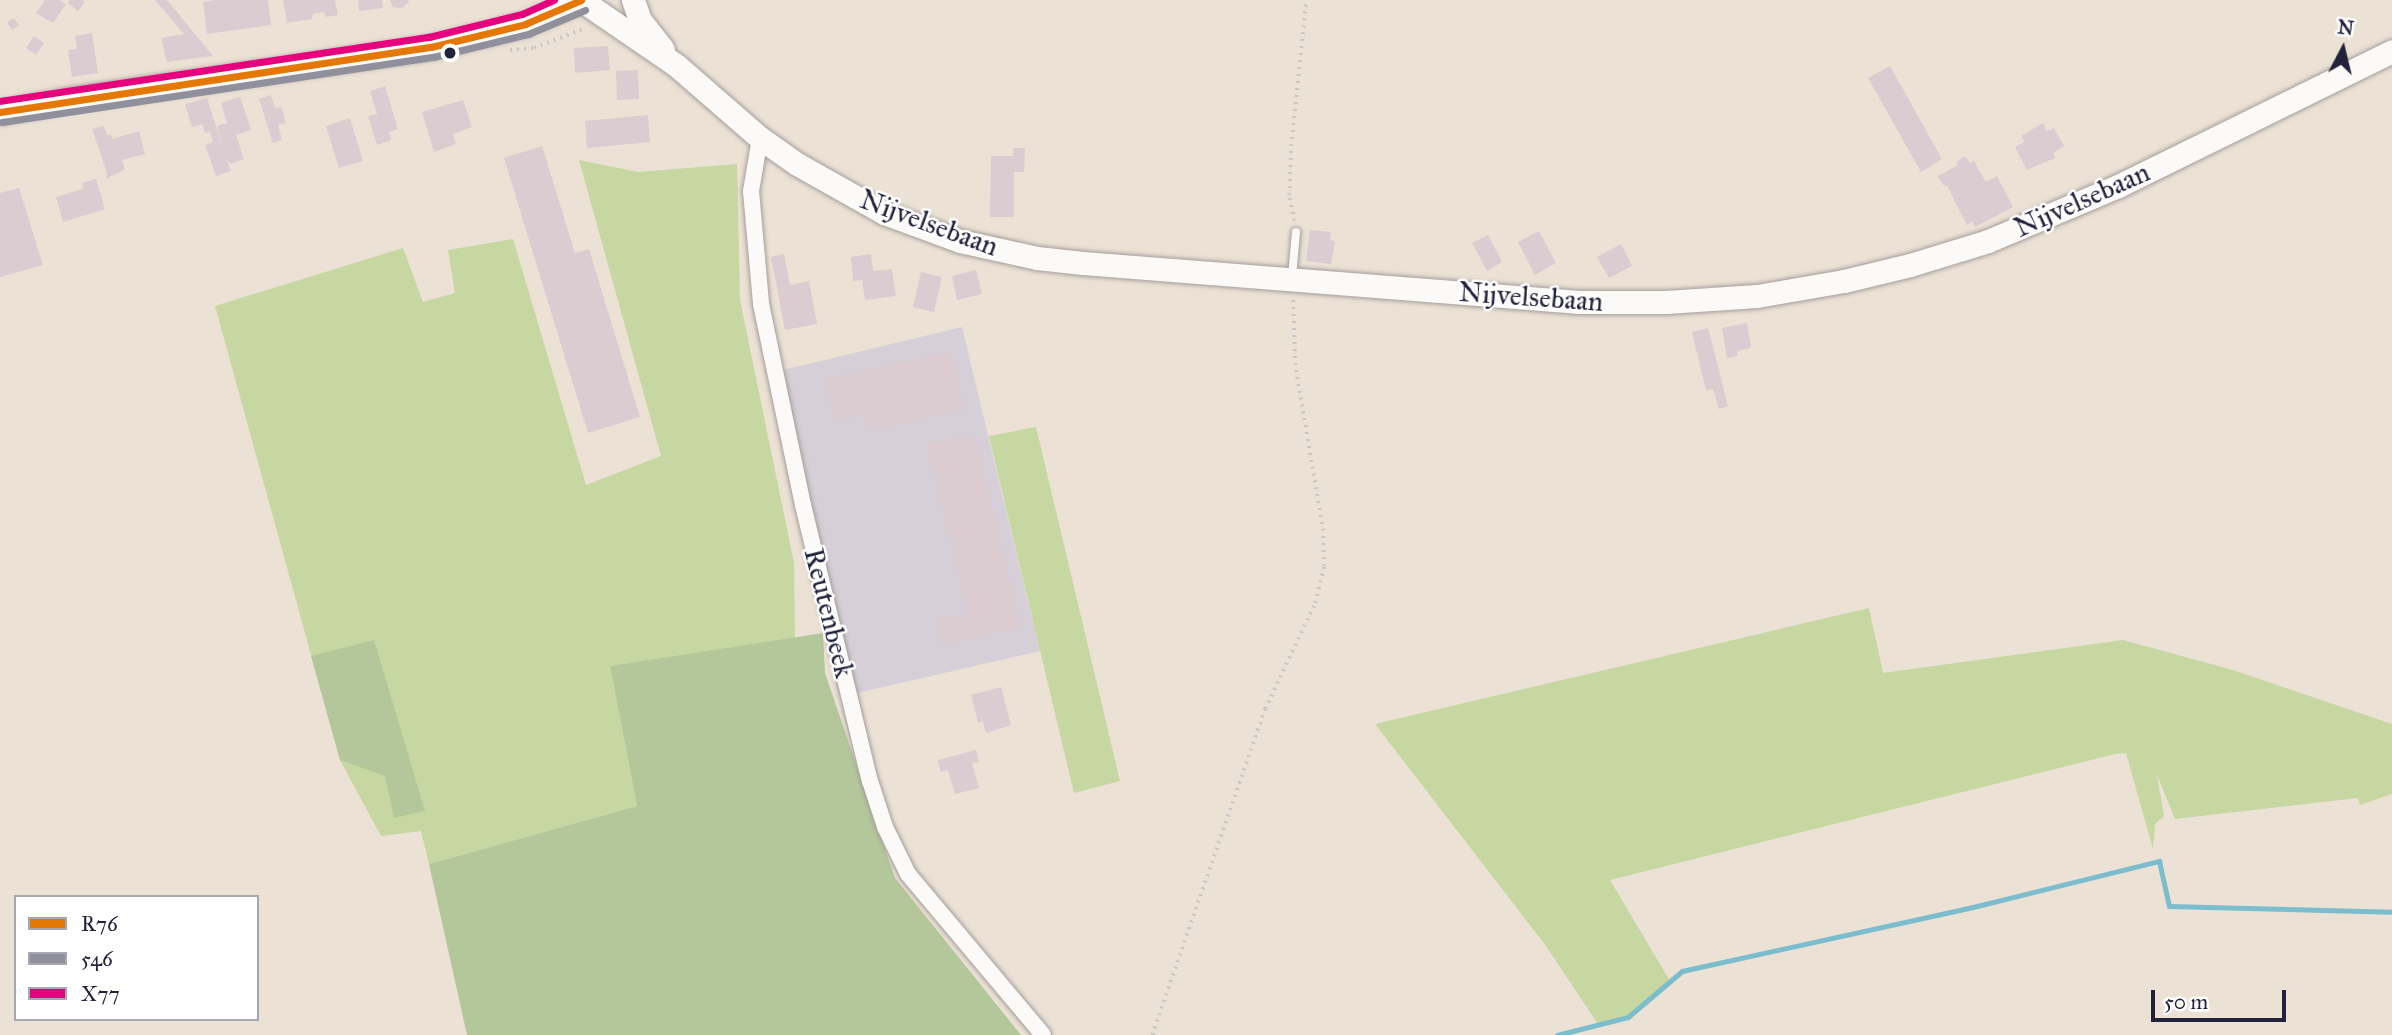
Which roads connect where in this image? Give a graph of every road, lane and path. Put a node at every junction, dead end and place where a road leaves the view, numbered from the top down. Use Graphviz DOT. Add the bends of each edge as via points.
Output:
graph roads {
  1 [pos="581,0"];
  2 [pos="633,0"];
  3 [pos="1306,0"];
  4 [pos="2392,51"];
  5 [pos="676,65"];
  6 [pos="0,112"];
  7 [pos="760,138"];
  8 [pos="1296,232"];
  9 [pos="1292,280"];
  10 [pos="1043,1035"];
  11 [pos="1152,1035"];
  1 -- 5 [label="main road, Nijvelsebaan"];
  1 -- 6 [label="main road" via="525,24 431,47"];
  2 -- 5 [label="main road, Nijvelsebaan" via="640,20"];
  3 -- 8 [label="path" via="1291,146 1289,195"];
  4 -- 9 [label="main road, Nijvelsebaan" via="2053,215 1936,257 1843,281 1757,296 1625,303"];
  5 -- 7 [label="main road, Nijvelsebaan"];
  7 -- 9 [label="main road, Nijvelsebaan" via="884,213 972,244 1083,263"];
  7 -- 10 [label="street, Reutenbeek" via="751,191 761,304 803,505 870,782 908,874"];
  8 -- 9 [label="lane"];
  9 -- 11 [label="path" via="1295,365 1324,531 1324,566 1315,603 1265,709"];
}
